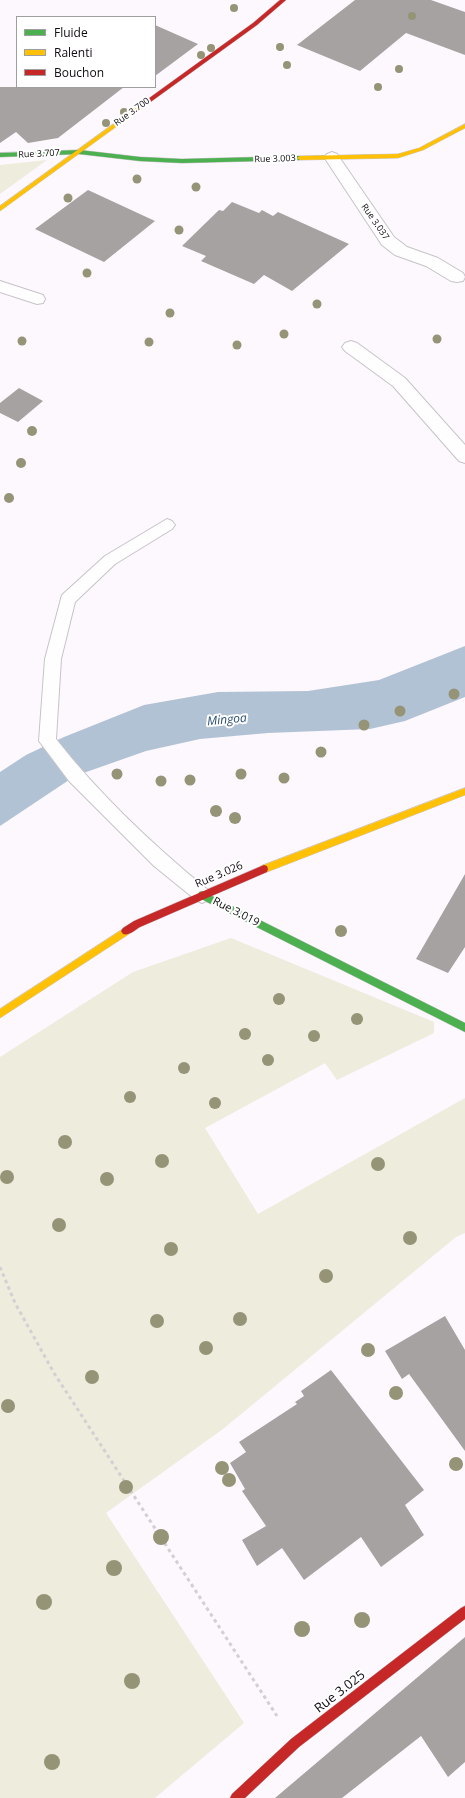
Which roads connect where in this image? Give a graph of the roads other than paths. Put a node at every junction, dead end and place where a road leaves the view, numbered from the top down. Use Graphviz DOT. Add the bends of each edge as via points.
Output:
graph roads {
  1 [pos="283,0"];
  2 [pos="465,126"];
  3 [pos="79,152"];
  4 [pos="0,155"];
  5 [pos="332,157"];
  6 [pos="0,209"];
  7 [pos="457,277"];
  8 [pos="0,286"];
  9 [pos="37,299"];
  10 [pos="351,347"];
  11 [pos="465,457"];
  12 [pos="167,525"];
  13 [pos="465,791"];
  14 [pos="202,895"];
  15 [pos="0,1014"];
  16 [pos="465,1028"];
  17 [pos="465,1612"];
  18 [pos="236,1798"];
  1 -- 3 [label="street, Rue 3.700" via="255,24"];
  2 -- 5 [label="street, Rue 3.003" via="421,149 398,156"];
  3 -- 4 [label="street, Rue 3.707"];
  3 -- 5 [label="street, Rue 3.003" via="182,161"];
  3 -- 6 [label="street, Rue 3.700"];
  5 -- 7 [label="street, Rue 3.037" via="388,241 401,251 432,262"];
  8 -- 9 [label="street"];
  10 -- 11 [label="street" via="400,382"];
  12 -- 14 [label="lane, Rue 3.019" via="110,560 68,599 53,659 47,741 75,776 160,861"];
  13 -- 14 [label="street, Rue 3.026"];
  14 -- 15 [label="street, Rue 3.026" via="137,924"];
  14 -- 16 [label="street, Rue 3.019"];
  17 -- 18 [label="street, Rue 3.025" via="295,1743"];
}
